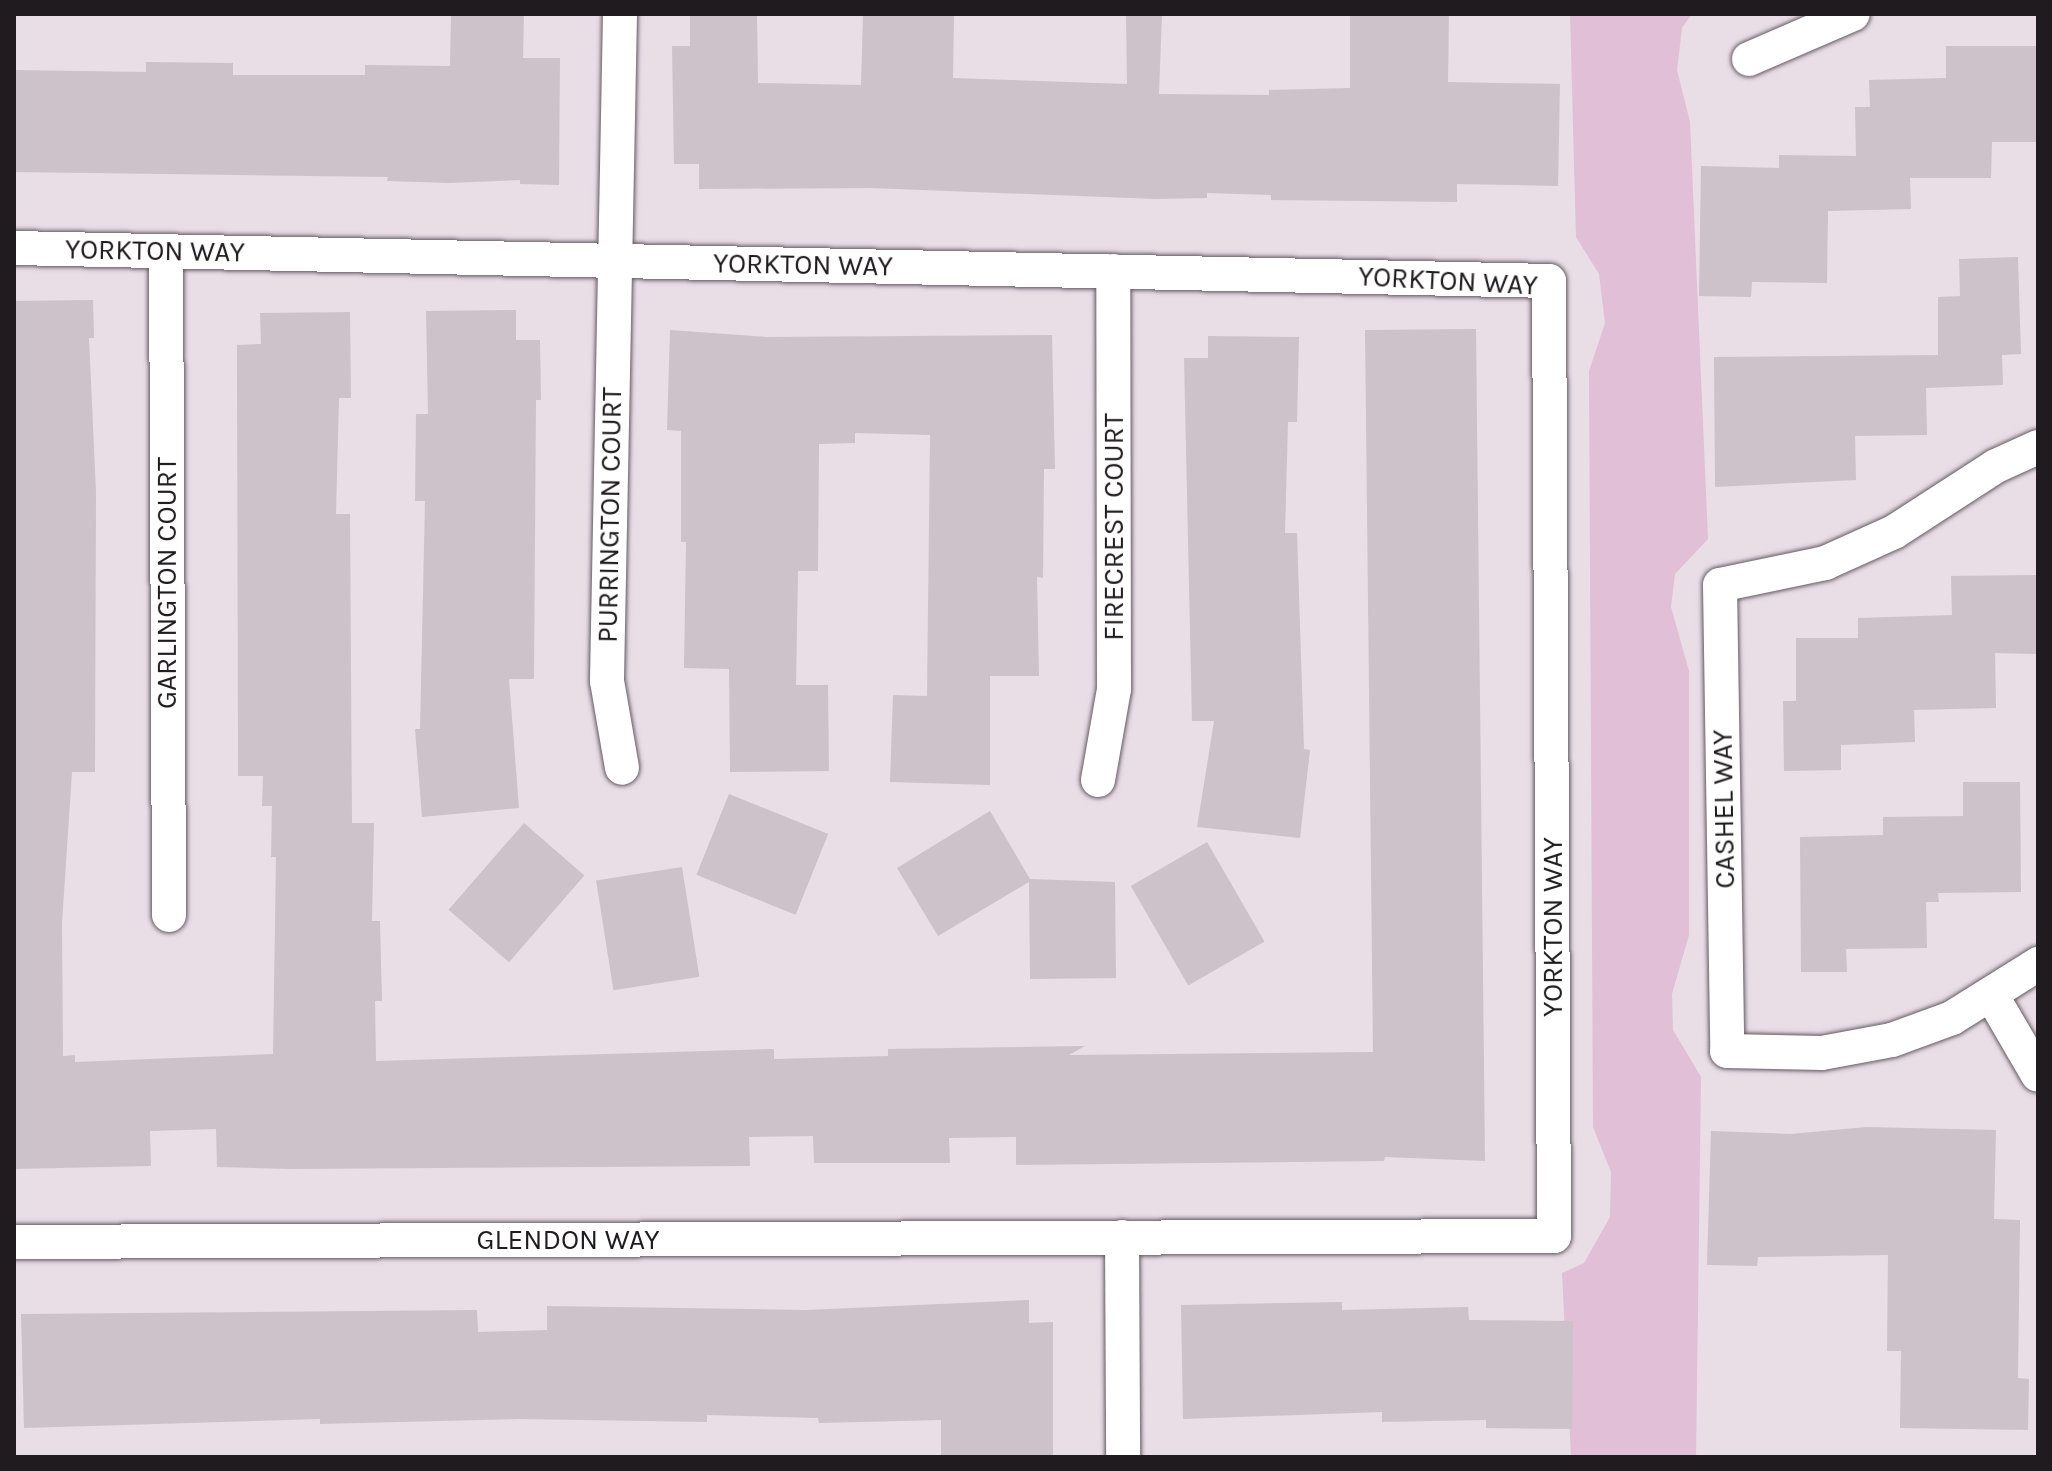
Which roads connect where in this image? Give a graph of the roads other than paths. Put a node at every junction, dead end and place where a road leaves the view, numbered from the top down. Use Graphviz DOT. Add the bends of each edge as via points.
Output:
graph roads {
  1 [pos="620,14"];
  2 [pos="1853,14"];
  3 [pos="1749,59"];
  4 [pos="14,248"];
  5 [pos="166,251"];
  6 [pos="614,260"];
  7 [pos="1113,271"];
  8 [pos="2038,447"];
  9 [pos="622,768"];
  10 [pos="1098,780"];
  11 [pos="169,915"];
  12 [pos="2038,964"];
  13 [pos="1992,996"];
  14 [pos="2038,1075"];
  15 [pos="1122,1237"];
  16 [pos="14,1242"];
  17 [pos="1123,1457"];
  1 -- 6 [label="street, PURRINGTON COURT"];
  2 -- 3 [label="street"];
  4 -- 5 [label="street, YORKTON WAY"];
  5 -- 6 [label="street, YORKTON WAY"];
  5 -- 11 [label="street, GARLINGTON COURT"];
  6 -- 7 [label="street, YORKTON WAY"];
  6 -- 9 [label="street, PURRINGTON COURT" via="607,681"];
  7 -- 10 [label="street, FIRECREST COURT" via="1114,689"];
  7 -- 15 [label="street, YORKTON WAY" via="1549,281 1554,1236"];
  8 -- 13 [label="street, CASHEL WAY" via="1996,466 1894,532 1825,563 1720,585 1727,1051 1822,1053 1892,1040"];
  12 -- 13 [label="street, CASHEL WAY"];
  13 -- 14 [label="street"];
  15 -- 16 [label="street, GLENDON WAY"];
  15 -- 17 [label="street"];
}
